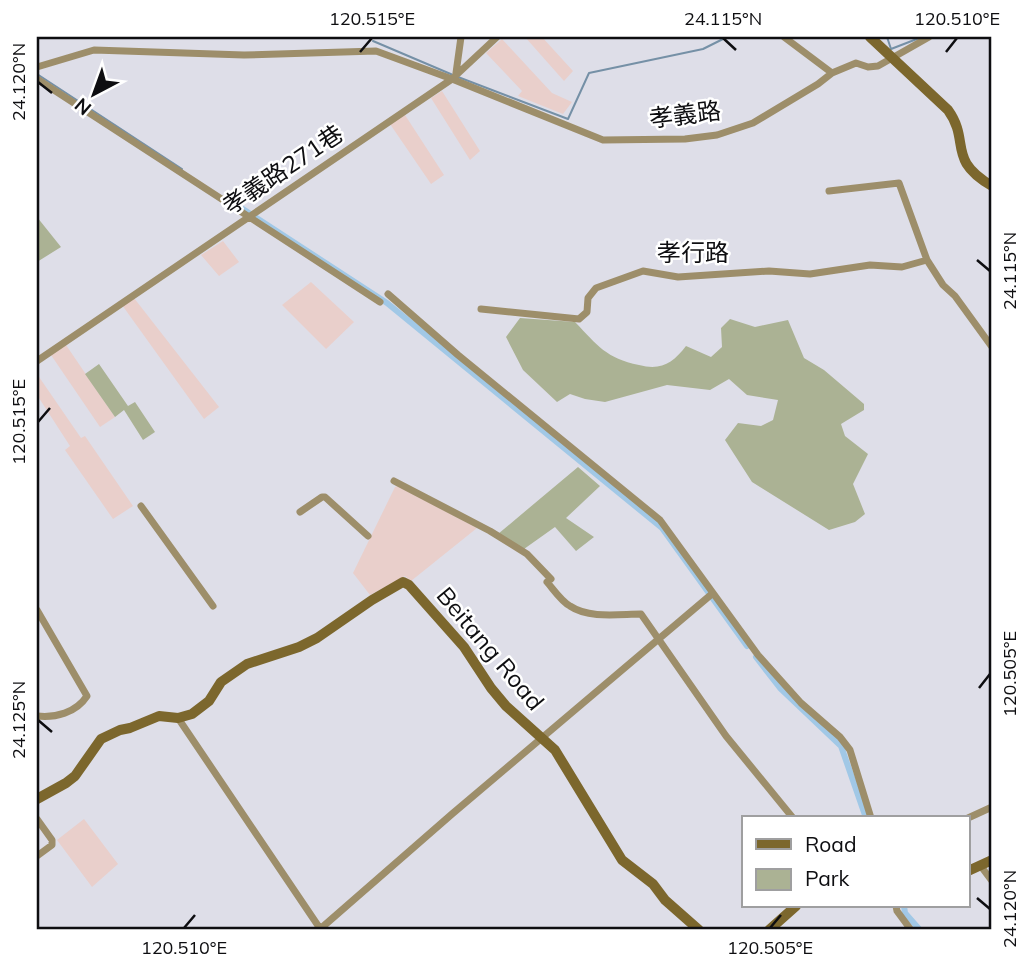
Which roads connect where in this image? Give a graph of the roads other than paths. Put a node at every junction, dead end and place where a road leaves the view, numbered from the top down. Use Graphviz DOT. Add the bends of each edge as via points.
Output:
graph roads {
  1 [pos="461,37"];
  2 [pos="497,37"];
  3 [pos="784,37"];
  4 [pos="870,37"];
  5 [pos="929,37"];
  6 [pos="893,57"];
  7 [pos="37,67"];
  8 [pos="832,73"];
  9 [pos="454,76"];
  10 [pos="37,79"];
  11 [pos="992,186"];
  12 [pos="829,191"];
  13 [pos="248,217"];
  14 [pos="927,260"];
  15 [pos="388,294"];
  16 [pos="380,302"];
  17 [pos="481,309"];
  18 [pos="992,347"];
  19 [pos="37,361"];
  20 [pos="394,481"];
  21 [pos="141,506"];
  22 [pos="300,512"];
  23 [pos="368,536"];
  24 [pos="713,593"];
  25 [pos="212,606"];
  26 [pos="37,610"];
  27 [pos="659,640"];
  28 [pos="37,716"];
  29 [pos="178,718"];
  30 [pos="542,739"];
  31 [pos="37,799"];
  32 [pos="992,807"];
  33 [pos="791,816"];
  34 [pos="870,816"];
  35 [pos="970,817"];
  36 [pos="37,819"];
  37 [pos="37,856"];
  38 [pos="992,860"];
  39 [pos="979,865"];
  40 [pos="970,870"];
  41 [pos="992,881"];
  42 [pos="794,908"];
  43 [pos="896,908"];
  44 [pos="320,930"];
  45 [pos="699,930"];
  46 [pos="769,930"];
  47 [pos="911,930"];
  1 -- 9 [label="street"];
  2 -- 9 [label="street, 孝義路271巷"];
  3 -- 8 [label="street"];
  4 -- 6 [label="street"];
  5 -- 6 [label="street, 孝義路"];
  6 -- 8 [label="street, 孝義路" via="878,66 856,63"];
  6 -- 11 [label="street" via="948,110 966,163"];
  7 -- 9 [label="street, 孝義路" via="94,50 244,55 366,50"];
  8 -- 9 [label="street, 孝義路" via="752,123 717,135 603,140"];
  9 -- 13 [label="street, 孝義路271巷"];
  10 -- 13 [label="street"];
  12 -- 14 [label="street" via="899,183"];
  13 -- 16 [label="street"];
  13 -- 19 [label="street, 孝義路271巷"];
  14 -- 17 [label="street, 孝行路" via="902,267 870,265 810,274 768,271 678,277 643,271 596,288 590,293 587,312 579,319"];
  14 -- 18 [label="street"];
  15 -- 24 [label="street" via="660,520"];
  20 -- 27 [label="street" via="527,554 567,605 587,613 641,614"];
  21 -- 25 [label="street"];
  22 -- 23 [label="street" via="326,497"];
  24 -- 27 [label="street"];
  24 -- 34 [label="street" via="758,655 850,750"];
  26 -- 28 [label="street" via="87,696 73,710 58,716"];
  27 -- 30 [label="street"];
  27 -- 33 [label="street" via="726,736"];
  29 -- 30 [label="street, Beitang Road" via="201,709 221,682 247,664 317,638 403,582 464,647 506,706"];
  29 -- 31 [label="street" via="159,716 101,739 75,776"];
  29 -- 44 [label="street"];
  30 -- 44 [label="street"];
  30 -- 45 [label="street, Beitang Road" via="555,750 622,860"];
  32 -- 35 [label="street"];
  36 -- 37 [label="street" via="52,840"];
  38 -- 39 [label="street"];
  39 -- 40 [label="street"];
  39 -- 41 [label="street"];
  42 -- 46 [label="street"];
  43 -- 47 [label="street"];
}
